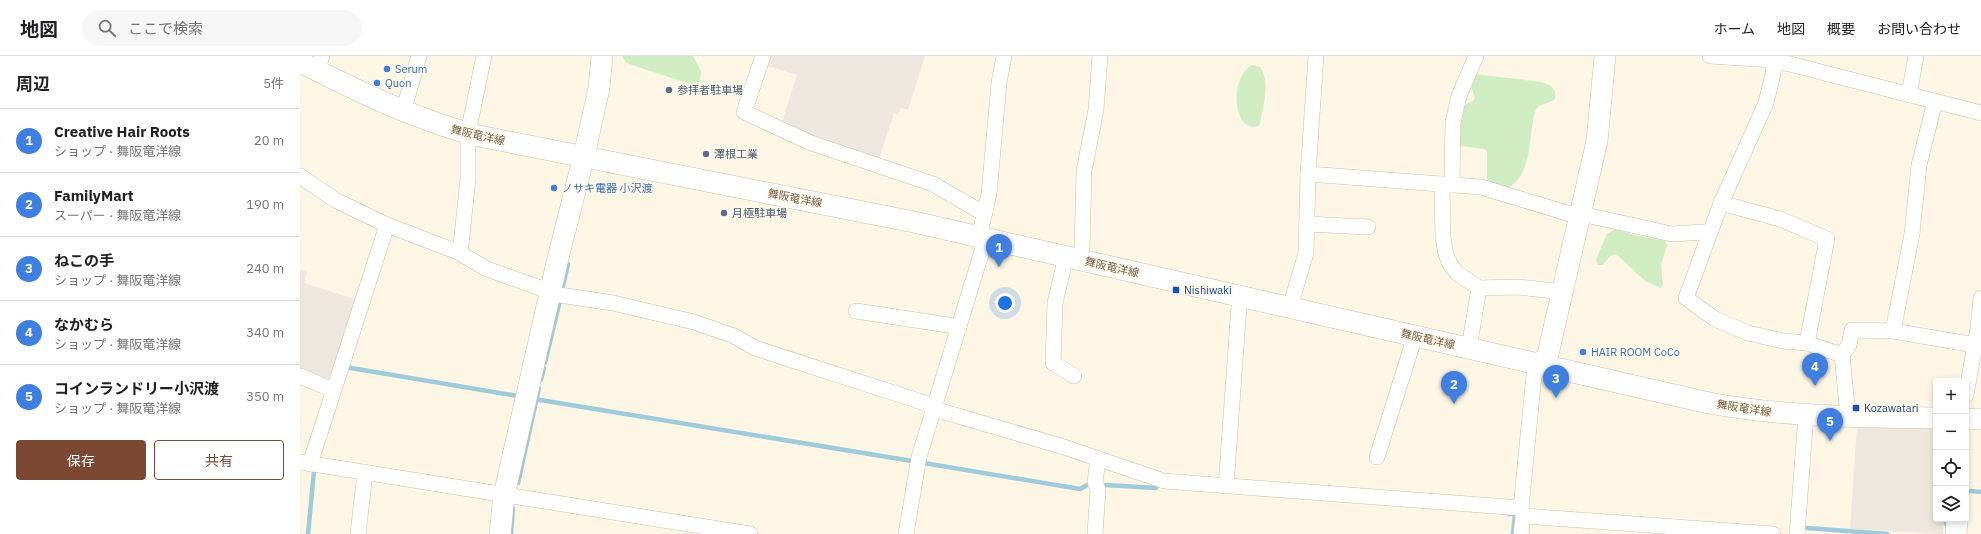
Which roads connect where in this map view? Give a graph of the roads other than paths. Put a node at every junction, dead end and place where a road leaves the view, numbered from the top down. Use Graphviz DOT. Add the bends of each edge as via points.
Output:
graph roads {
  1 [pos="419,56"];
  2 [pos="484,56"];
  3 [pos="602,56"];
  4 [pos="763,56"];
  5 [pos="1004,56"];
  6 [pos="1100,56"];
  7 [pos="1316,56"];
  8 [pos="1476,56"];
  9 [pos="1605,56"];
  10 [pos="1710,56"];
  11 [pos="1916,56"];
  12 [pos="1774,58"];
  13 [pos="313,63"];
  14 [pos="1909,95"];
  15 [pos="1935,102"];
  16 [pos="404,112"];
  17 [pos="1981,113"];
  18 [pos="468,133"];
  19 [pos="584,156"];
  20 [pos="1308,174"];
  21 [pos="300,176"];
  22 [pos="1447,185"];
  23 [pos="1721,203"];
  24 [pos="985,212"];
  25 [pos="1580,216"];
  26 [pos="1307,224"];
  27 [pos="387,225"];
  28 [pos="1368,227"];
  29 [pos="1709,234"];
  30 [pos="983,238"];
  31 [pos="458,252"];
  32 [pos="1073,258"];
  33 [pos="1479,288"];
  34 [pos="550,292"];
  35 [pos="1563,292"];
  36 [pos="1242,296"];
  37 [pos="1981,298"];
  38 [pos="1290,308"];
  39 [pos="856,311"];
  40 [pos="959,328"];
  41 [pos="1893,331"];
  42 [pos="1415,336"];
  43 [pos="1807,343"];
  44 [pos="1975,345"];
  45 [pos="1469,348"];
  46 [pos="1842,355"];
  47 [pos="1541,364"];
  48 [pos="300,376"];
  49 [pos="1074,376"];
  50 [pos="1969,378"];
  51 [pos="333,390"];
  52 [pos="934,407"];
  53 [pos="1806,415"];
  54 [pos="1848,416"];
  55 [pos="1933,418"];
  56 [pos="1969,419"];
  57 [pos="1981,419"];
  58 [pos="1377,457"];
  59 [pos="1098,459"];
  60 [pos="305,463"];
  61 [pos="365,473"];
  62 [pos="1226,486"];
  63 [pos="504,495"];
  64 [pos="1522,512"];
  65 [pos="1957,522"];
  66 [pos="358,534"];
  67 [pos="500,534"];
  68 [pos="750,534"];
  69 [pos="906,534"];
  70 [pos="1095,534"];
  71 [pos="1521,534"];
  72 [pos="1773,534"];
  73 [pos="1797,534"];
  74 [pos="1956,534"];
  1 -- 16 [label="street"];
  2 -- 18 [label="street"];
  3 -- 19 [label="main road"];
  4 -- 24 [label="street" via="744,112 811,143 933,184"];
  5 -- 24 [label="street"];
  6 -- 32 [label="street" via="1096,110 1084,171 1082,249"];
  7 -- 20 [label="street"];
  8 -- 22 [label="street" via="1459,96 1453,122"];
  9 -- 25 [label="main road" via="1597,141"];
  10 -- 12 [label="street"];
  11 -- 14 [label="street"];
  12 -- 14 [label="street"];
  12 -- 23 [label="street" via="1766,103"];
  13 -- 16 [label="main road, 舞阪竜洋線"];
  14 -- 15 [label="street"];
  15 -- 17 [label="street"];
  15 -- 41 [label="street" via="1919,165 1912,234"];
  16 -- 18 [label="main road, 舞阪竜洋線"];
  18 -- 19 [label="main road, 舞阪竜洋線"];
  18 -- 31 [label="street" via="467,192"];
  19 -- 30 [label="main road, 舞阪竜洋線"];
  19 -- 34 [label="main road"];
  20 -- 22 [label="street"];
  20 -- 26 [label="street"];
  21 -- 27 [label="street" via="336,200"];
  22 -- 25 [label="street" via="1481,187"];
  22 -- 33 [label="street" via="1443,237 1446,254 1457,273"];
  23 -- 29 [label="street"];
  23 -- 43 [label="street" via="1780,219 1827,239"];
  24 -- 30 [label="street"];
  25 -- 29 [label="street" via="1672,234"];
  25 -- 35 [label="main road"];
  26 -- 28 [label="street"];
  26 -- 38 [label="street" via="1306,254"];
  27 -- 31 [label="street"];
  27 -- 51 [label="street"];
  29 -- 43 [label="street" via="1686,298 1715,319 1748,333 1783,341"];
  30 -- 32 [label="main road, 舞阪竜洋線"];
  30 -- 40 [label="street"];
  31 -- 34 [label="street" via="487,269"];
  32 -- 36 [label="main road, 舞阪竜洋線"];
  32 -- 49 [label="street" via="1055,303 1053,363"];
  33 -- 35 [label="street" via="1518,287"];
  33 -- 45 [label="street"];
  34 -- 52 [label="street" via="613,303 694,322 734,336 755,348"];
  34 -- 63 [label="main road"];
  35 -- 47 [label="main road" via="1548,354"];
  36 -- 38 [label="main road, 舞阪竜洋線"];
  36 -- 62 [label="street" via="1239,306"];
  37 -- 44 [label="street"];
  38 -- 42 [label="main road, 舞阪竜洋線"];
  39 -- 40 [label="street"];
  40 -- 52 [label="street"];
  41 -- 44 [label="street"];
  41 -- 46 [label="street" via="1852,330 1849,345"];
  42 -- 45 [label="main road, 舞阪竜洋線"];
  42 -- 58 [label="street"];
  43 -- 46 [label="street"];
  44 -- 50 [label="street"];
  45 -- 47 [label="main road, 舞阪竜洋線"];
  46 -- 54 [label="street"];
  47 -- 53 [label="main road, 舞阪竜洋線" via="1709,403"];
  47 -- 64 [label="street" via="1534,375"];
  48 -- 51 [label="street"];
  51 -- 60 [label="street"];
  52 -- 59 [label="street"];
  52 -- 69 [label="street" via="919,457"];
  53 -- 54 [label="main road, 舞阪竜洋線"];
  53 -- 73 [label="street"];
  54 -- 55 [label="main road, 舞阪竜洋線"];
  56 -- 57 [label="main road"];
  59 -- 62 [label="street" via="1164,481"];
  59 -- 70 [label="street" via="1095,482 1098,490"];
  60 -- 61 [label="street"];
  61 -- 63 [label="street"];
  61 -- 66 [label="street"];
  62 -- 64 [label="street"];
  63 -- 67 [label="main road"];
  63 -- 68 [label="street"];
  64 -- 71 [label="street"];
  64 -- 72 [label="street"];
  65 -- 74 [label="main road"];
}
